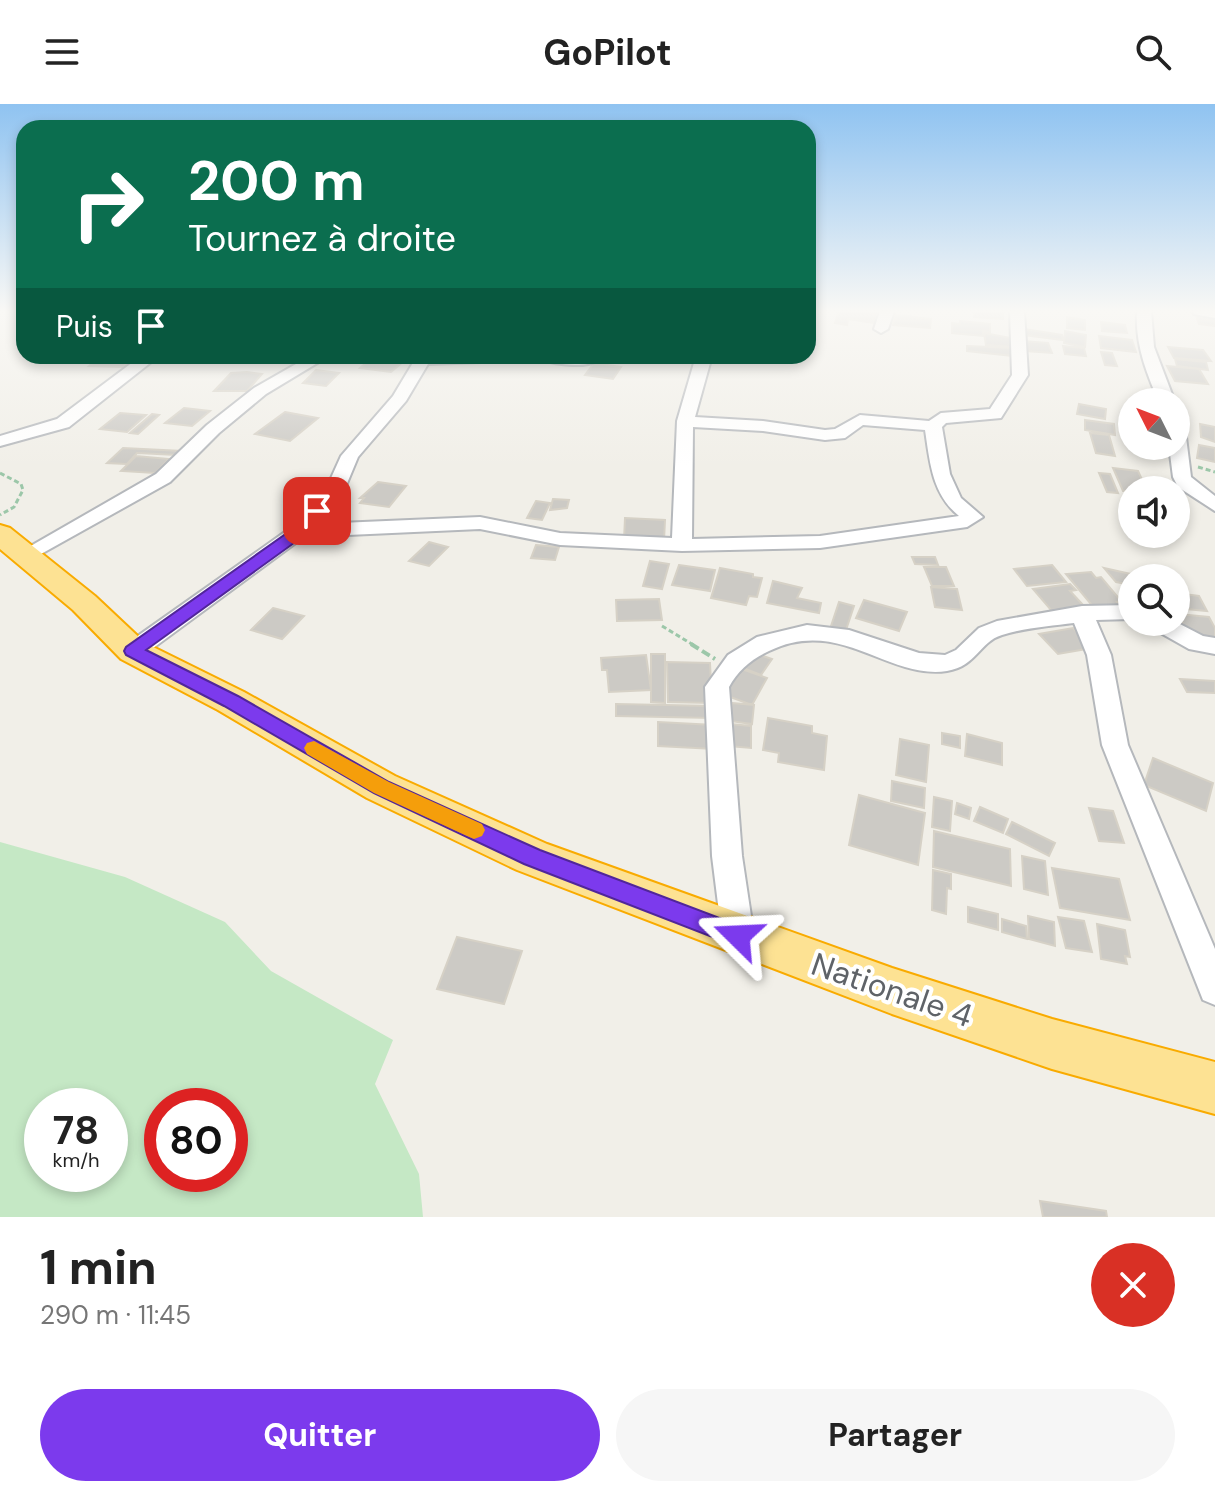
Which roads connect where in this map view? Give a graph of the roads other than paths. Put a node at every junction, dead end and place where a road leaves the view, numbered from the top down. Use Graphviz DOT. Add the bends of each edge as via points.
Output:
graph roads {
  1 [pos="1019,363"];
  2 [pos="1150,363"];
  3 [pos="140,364"];
  4 [pos="307,364"];
  5 [pos="420,364"];
  6 [pos="702,364"];
  7 [pos="1161,388"];
  8 [pos="685,421"];
  9 [pos="933,426"];
  10 [pos="0,441"];
  11 [pos="1180,460"];
  12 [pos="1215,505"];
  13 [pos="299,531"];
  14 [pos="13,544"];
  15 [pos="682,545"];
  16 [pos="1118,612"];
  17 [pos="1082,613"];
  18 [pos="1182,636"];
  19 [pos="1215,646"];
  20 [pos="133,651"];
  21 [pos="738,936"];
  22 [pos="1215,989"];
  23 [pos="1215,1088"];
  1 -- 9 [label="street" via="1020,375 995,414 941,418"];
  2 -- 7 [label="street"];
  3 -- 10 [label="street" via="63,423"];
  4 -- 14 [label="street" via="260,391 163,478"];
  5 -- 13 [label="street" via="400,398 350,456 336,489"];
  6 -- 8 [label="street"];
  8 -- 9 [label="street" via="825,435 839,434 860,420"];
  8 -- 15 [label="street"];
  9 -- 15 [label="street" via="941,474 953,501 973,517 820,542"];
  11 -- 12 [label="street" via="1185,483"];
  13 -- 15 [label="street" via="480,523 560,539"];
  13 -- 20 [label="street"];
  14 -- 20 [label="highway, Nationale 4"];
  16 -- 17 [label="street"];
  17 -- 21 [label="street" via="987,633 956,660 909,660 838,634 810,632 763,644 726,668 717,687 727,856"];
  17 -- 22 [label="street" via="1099,655 1115,745"];
  18 -- 19 [label="street"];
  20 -- 21 [label="highway, Nationale 4" via="381,787 532,857"];
  21 -- 23 [label="highway, Nationale 4" via="1052,1044"];
}
